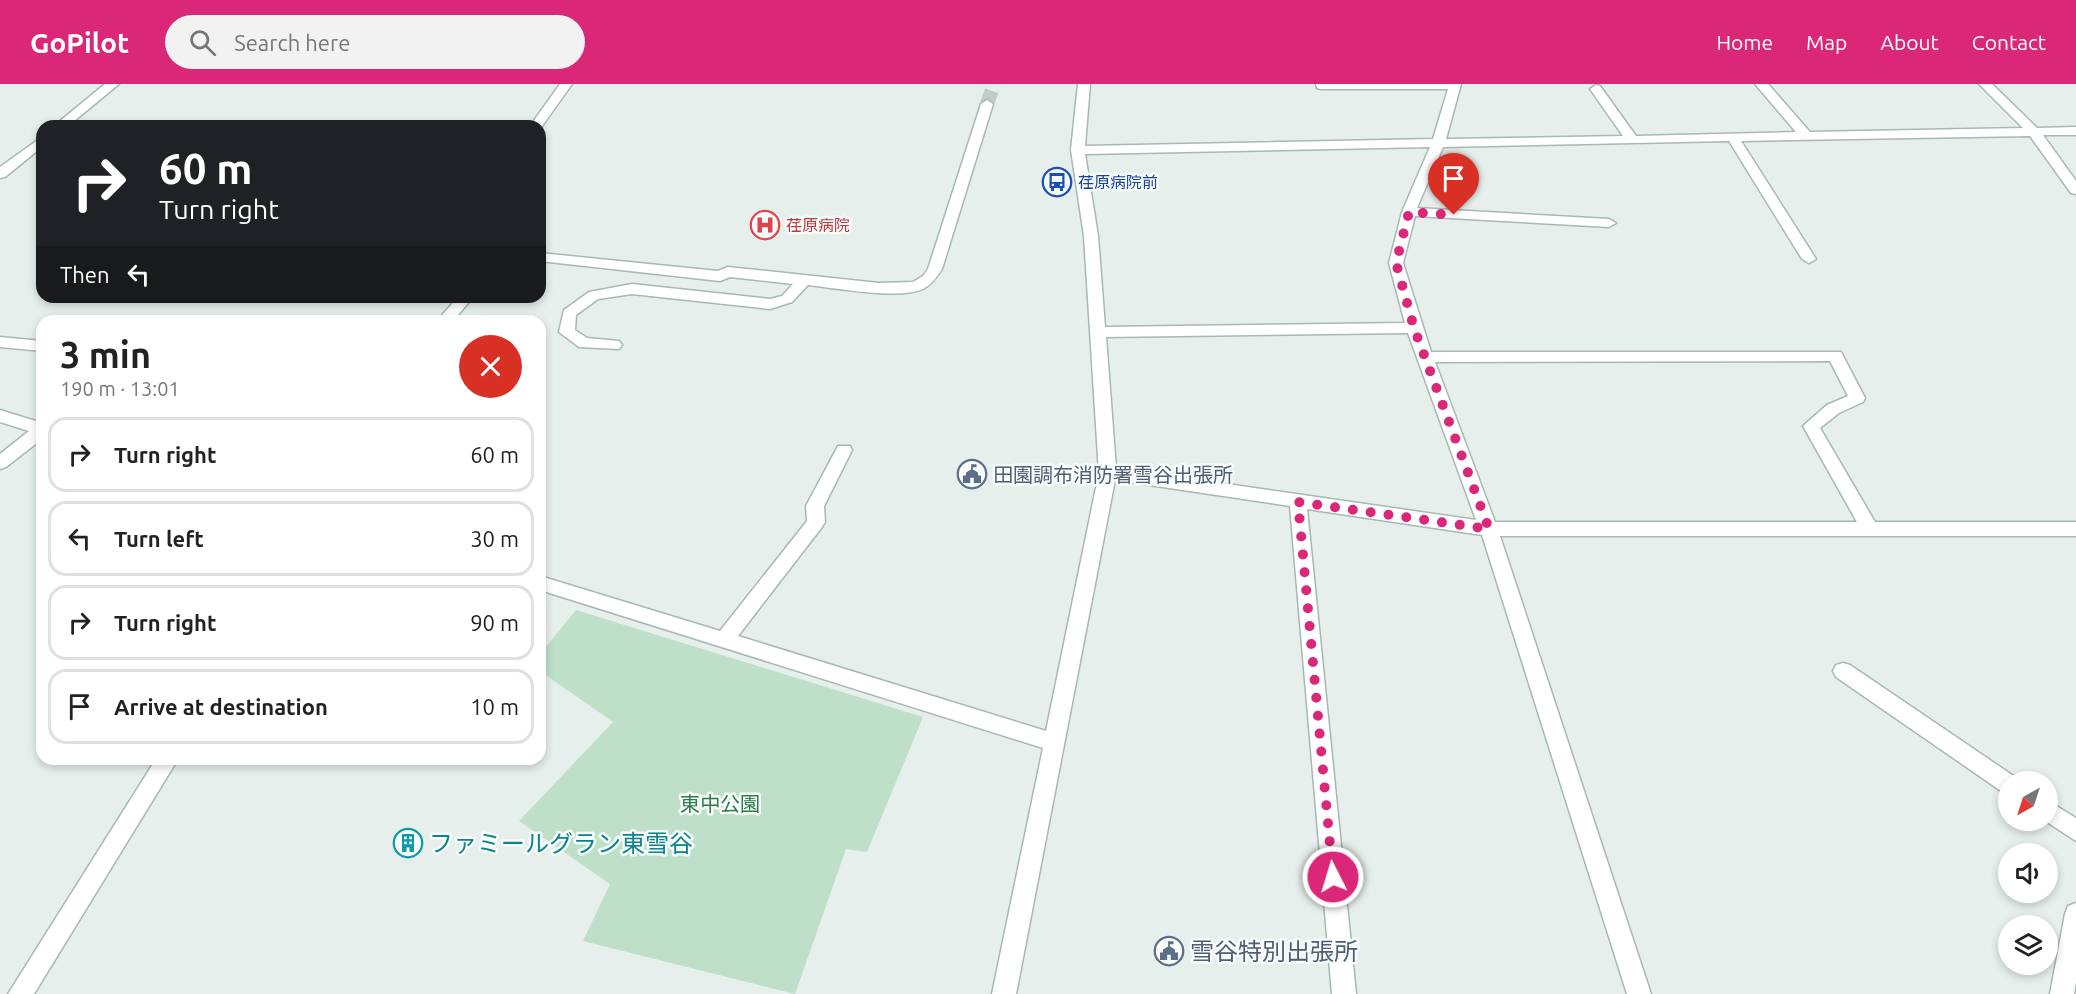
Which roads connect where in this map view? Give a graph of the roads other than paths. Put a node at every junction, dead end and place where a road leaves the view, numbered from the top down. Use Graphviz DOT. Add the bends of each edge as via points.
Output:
graph roads {
  1 [pos="113,84"];
  2 [pos="566,84"];
  3 [pos="1084,84"];
  4 [pos="1455,84"];
  5 [pos="1761,84"];
  6 [pos="1985,84"];
  7 [pos="1321,85"];
  8 [pos="1596,89"];
  9 [pos="987,104"];
  10 [pos="68,120"];
  11 [pos="540,120"];
  12 [pos="2076,131"];
  13 [pos="2034,132"];
  14 [pos="1806,136"];
  15 [pos="1733,138"];
  16 [pos="1633,140"];
  17 [pos="1438,143"];
  18 [pos="36,146"];
  19 [pos="1078,150"];
  20 [pos="0,174"];
  21 [pos="2076,190"];
  22 [pos="1409,212"];
  23 [pos="1610,223"];
  24 [pos="546,258"];
  25 [pos="1809,259"];
  26 [pos="804,280"];
  27 [pos="461,303"];
  28 [pos="450,315"];
  29 [pos="1414,328"];
  30 [pos="1099,332"];
  31 [pos="0,342"];
  32 [pos="36,345"];
  33 [pos="614,345"];
  34 [pos="1425,357"];
  35 [pos="0,416"];
  36 [pos="36,427"];
  37 [pos="36,434"];
  38 [pos="844,450"];
  39 [pos="0,463"];
  40 [pos="1108,472"];
  41 [pos="1298,502"];
  42 [pos="1869,528"];
  43 [pos="1489,529"];
  44 [pos="2076,529"];
  45 [pos="546,585"];
  46 [pos="724,640"];
  47 [pos="1843,671"];
  48 [pos="1054,742"];
  49 [pos="164,765"];
  50 [pos="1998,777"];
  51 [pos="2058,818"];
  52 [pos="2076,831"];
  53 [pos="2076,914"];
  54 [pos="20,994"];
  55 [pos="1004,994"];
  56 [pos="1344,994"];
  57 [pos="1639,994"];
  58 [pos="2062,994"];
  1 -- 10 [label="street"];
  2 -- 11 [label="street"];
  3 -- 19 [label="street"];
  4 -- 7 [label="street"];
  4 -- 17 [label="street"];
  5 -- 14 [label="street"];
  6 -- 13 [label="street"];
  8 -- 16 [label="street"];
  9 -- 26 [label="street" via="935,268 928,279 904,288"];
  12 -- 13 [label="street"];
  13 -- 14 [label="street"];
  13 -- 21 [label="street"];
  14 -- 15 [label="street"];
  15 -- 16 [label="street"];
  15 -- 25 [label="street"];
  16 -- 17 [label="street"];
  17 -- 19 [label="street"];
  17 -- 22 [label="street"];
  18 -- 20 [label="street"];
  19 -- 30 [label="street" via="1091,236"];
  22 -- 23 [label="street"];
  22 -- 29 [label="street" via="1396,263"];
  24 -- 26 [label="street" via="720,276 728,272"];
  26 -- 33 [label="street" via="787,299 770,304 632,289 594,295 569,313 567,332 584,343"];
  27 -- 28 [label="street"];
  29 -- 30 [label="street"];
  29 -- 34 [label="street"];
  30 -- 40 [label="street"];
  31 -- 32 [label="street"];
  34 -- 42 [label="street" via="1835,356 1857,398 1833,409 1811,426"];
  34 -- 43 [label="street"];
  35 -- 36 [label="street"];
  37 -- 39 [label="street"];
  38 -- 46 [label="street" via="815,506 816,522"];
  40 -- 41 [label="street"];
  40 -- 48 [label="street"];
  41 -- 43 [label="street"];
  41 -- 56 [label="street"];
  42 -- 43 [label="street"];
  42 -- 44 [label="street"];
  43 -- 57 [label="street"];
  45 -- 46 [label="street"];
  46 -- 48 [label="street"];
  47 -- 50 [label="street"];
  48 -- 55 [label="street"];
  49 -- 54 [label="street"];
  51 -- 52 [label="street"];
  53 -- 58 [label="street"];
}
